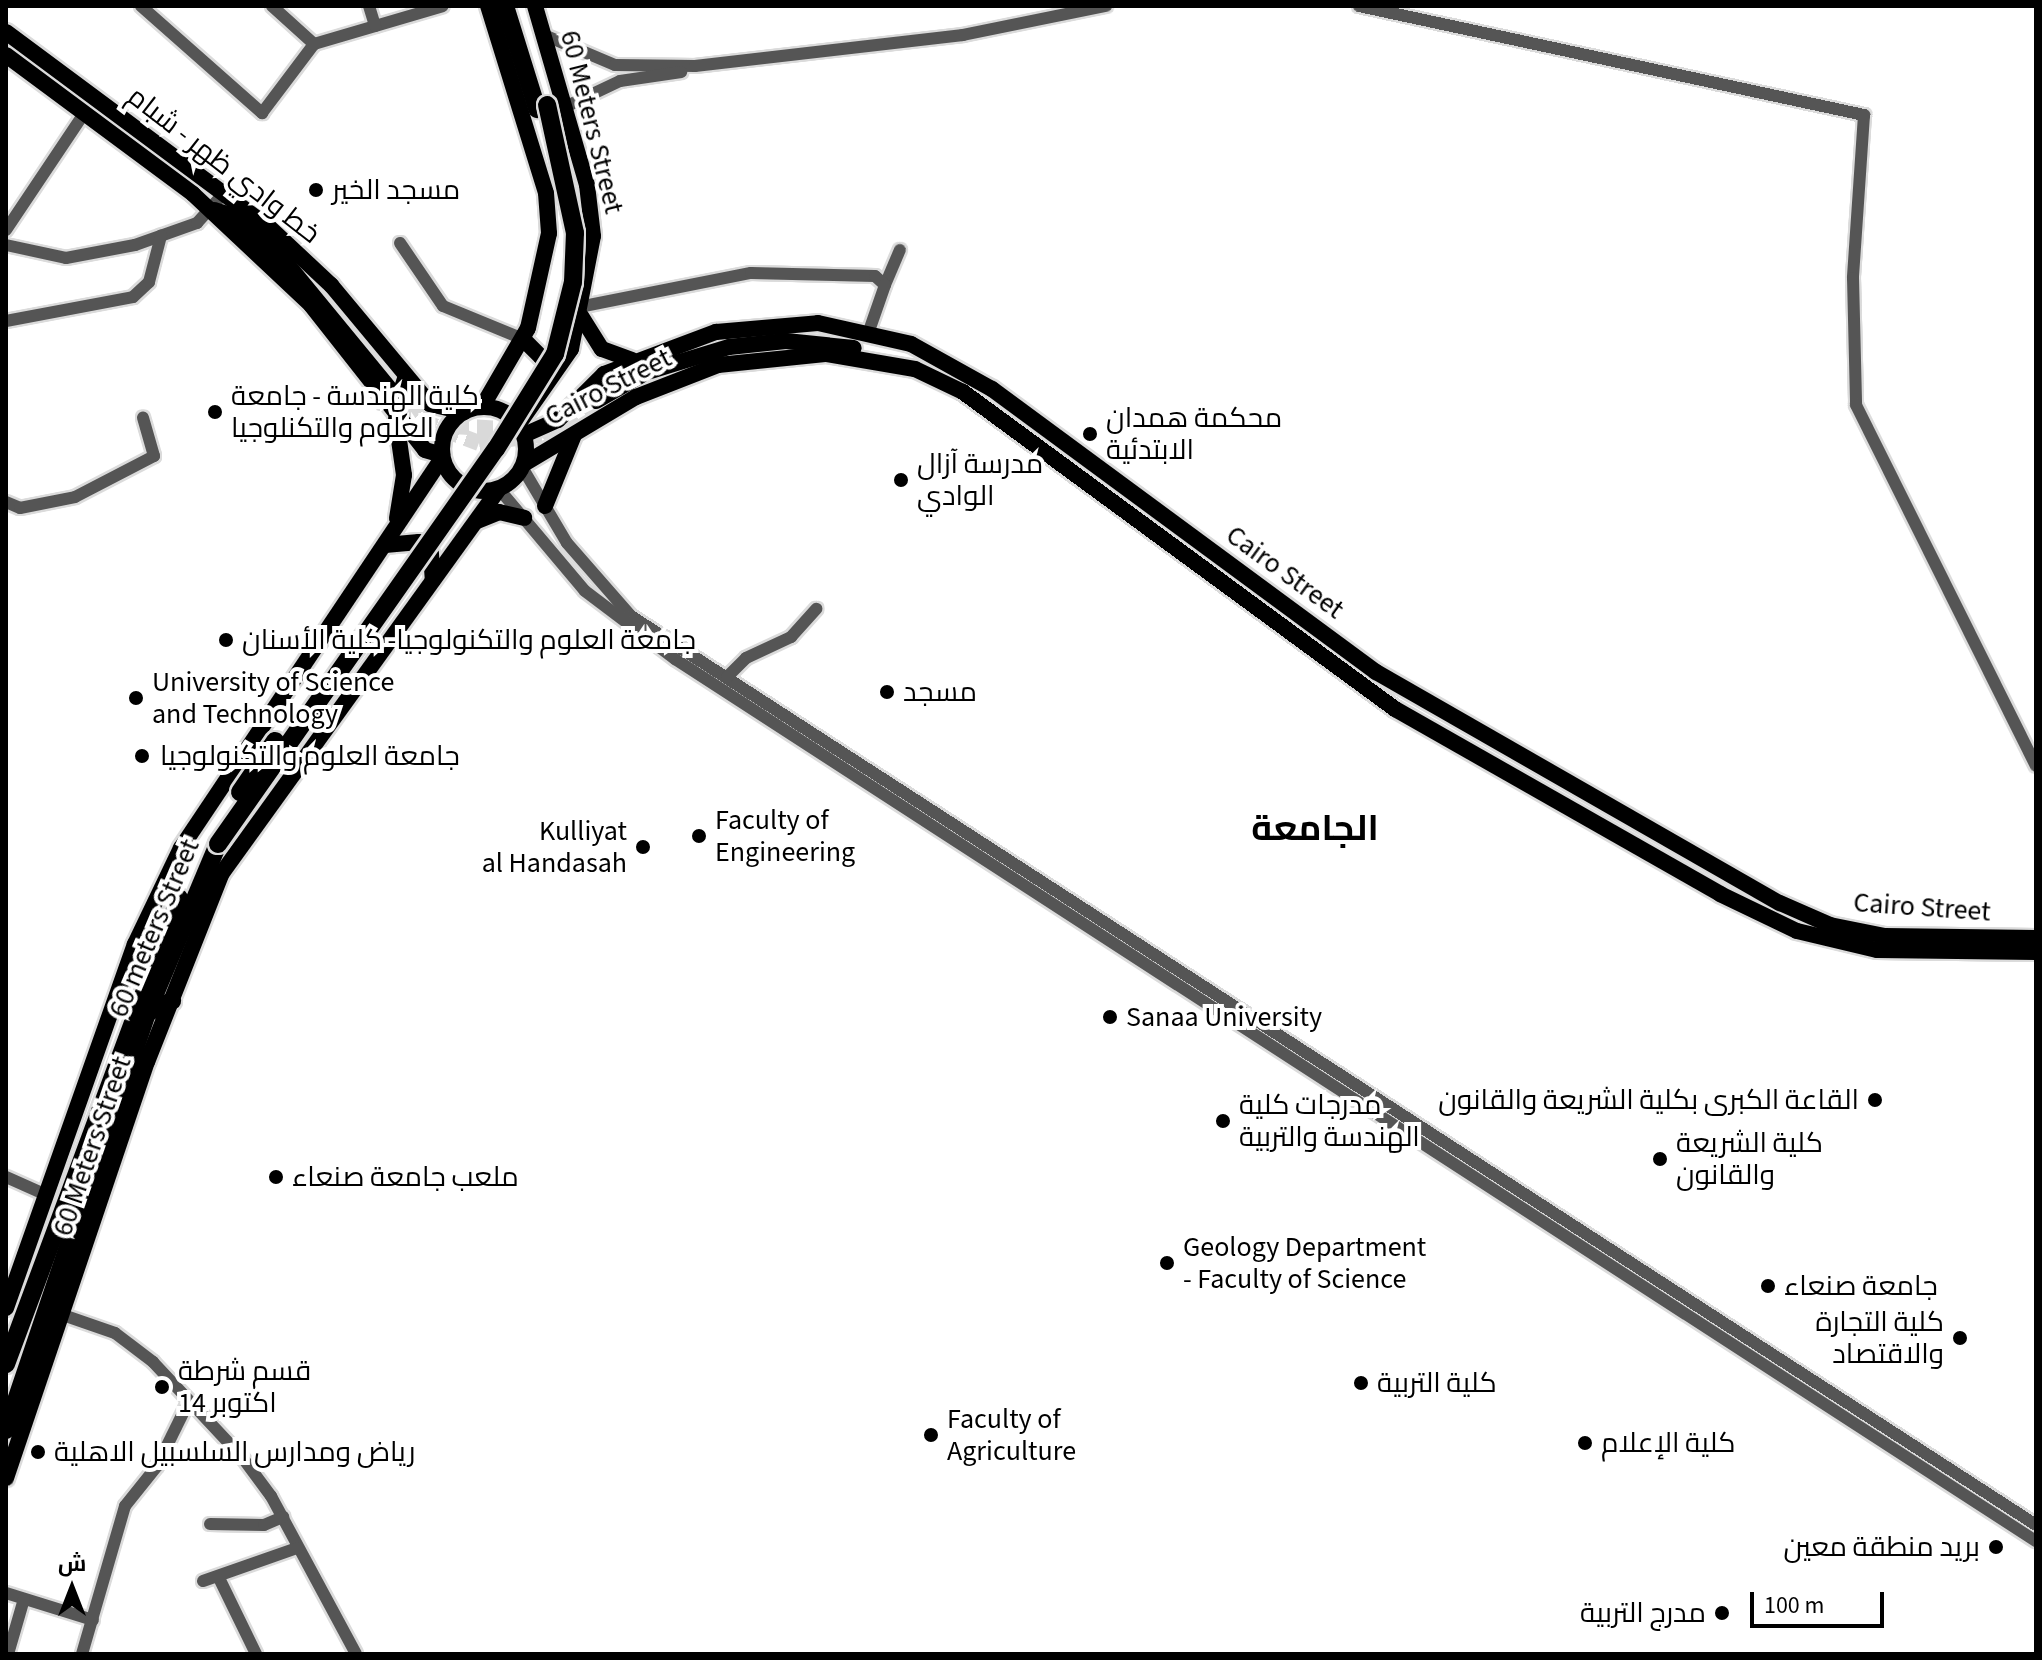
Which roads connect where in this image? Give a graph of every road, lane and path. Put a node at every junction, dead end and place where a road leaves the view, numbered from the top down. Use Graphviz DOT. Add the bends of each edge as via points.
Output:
graph roads {
  1 [pos="141,6"];
  2 [pos="272,6"];
  3 [pos="369,6"];
  4 [pos="443,6"];
  5 [pos="488,6"];
  6 [pos="505,6"];
  7 [pos="517,6"];
  8 [pos="535,6"];
  9 [pos="1106,6"];
  10 [pos="1359,6"];
  11 [pos="375,26"];
  12 [pos="6,33"];
  13 [pos="544,35"];
  14 [pos="314,44"];
  15 [pos="6,55"];
  16 [pos="646,71"];
  17 [pos="550,107"];
  18 [pos="85,112"];
  19 [pos="225,192"];
  20 [pos="209,209"];
  21 [pos="6,230"];
  22 [pos="161,236"];
  23 [pos="400,243"];
  24 [pos="6,245"];
  25 [pos="900,250"];
  26 [pos="885,285"];
  27 [pos="582,311"];
  28 [pos="6,321"];
  29 [pos="869,331"];
  30 [pos="523,339"];
  31 [pos="565,359"];
  32 [pos="632,360"];
  33 [pos="393,387"];
  34 [pos="593,400"];
  35 [pos="482,407"];
  36 [pos="464,412"];
  37 [pos="396,417"];
  38 [pos="143,418"];
  39 [pos="579,428"];
  40 [pos="521,430"];
  41 [pos="442,456"];
  42 [pos="523,465"];
  43 [pos="499,489"];
  44 [pos="6,502"];
  45 [pos="545,506"];
  46 [pos="524,518"];
  47 [pos="476,522"];
  48 [pos="389,538"];
  49 [pos="433,580"];
  50 [pos="596,582"];
  51 [pos="585,591"];
  52 [pos="816,609"];
  53 [pos="727,677"];
  54 [pos="2036,766"];
  55 [pos="886,788"];
  56 [pos="902,799"];
  57 [pos="214,841"];
  58 [pos="1731,875"];
  59 [pos="1720,894"];
  60 [pos="2036,938"];
  61 [pos="2036,945"];
  62 [pos="2036,952"];
  63 [pos="172,1001"];
  64 [pos="147,1013"];
  65 [pos="1361,1089"];
  66 [pos="1350,1098"];
  67 [pos="6,1177"];
  68 [pos="1501,1185"];
  69 [pos="44,1194"];
  70 [pos="11,1306"];
  71 [pos="53,1325"];
  72 [pos="6,1364"];
  73 [pos="189,1401"];
  74 [pos="6,1430"];
  75 [pos="6,1478"];
  76 [pos="1992,1504"];
  77 [pos="283,1517"];
  78 [pos="210,1524"];
  79 [pos="2036,1525"];
  80 [pos="2036,1541"];
  81 [pos="297,1548"];
  82 [pos="219,1578"];
  83 [pos="203,1581"];
  84 [pos="6,1593"];
  85 [pos="24,1599"];
  86 [pos="93,1620"];
  87 [pos="251,1652"];
  88 [pos="8,1654"];
  89 [pos="82,1654"];
  90 [pos="356,1654"];
  1 -- 14 [label="street" via="262,113"];
  2 -- 14 [label="street"];
  3 -- 11 [label="street"];
  4 -- 11 [label="street"];
  5 -- 30 [label="main road" via="546,193 545,271"];
  6 -- 17 [label="highway"];
  7 -- 17 [label="highway"];
  8 -- 13 [label="main road, 60 Meters Street"];
  9 -- 16 [label="street" via="963,35"];
  10 -- 54 [label="street" via="1864,115 1853,278 1856,405"];
  11 -- 14 [label="street"];
  12 -- 19 [label="main road, خط وادي ظهر - شبام"];
  13 -- 16 [label="street" via="607,63"];
  13 -- 17 [label="main road, 60 Meters Street"];
  15 -- 18 [label="main road"];
  16 -- 17 [label="street"];
  17 -- 27 [label="main road, 60 Meters Street" via="591,216"];
  17 -- 57 [label="highway, 60 meters Street, bridge" via="575,233 573,282 555,354 488,461"];
  18 -- 20 [label="main road"];
  18 -- 21 [label="street"];
  19 -- 20 [label="street"];
  19 -- 33 [label="main road, خط وادي ظهر - شبام" via="313,277"];
  20 -- 22 [label="street" via="197,223"];
  20 -- 33 [label="main road" via="234,216 288,265"];
  22 -- 24 [label="street" via="66,258"];
  22 -- 28 [label="street" via="149,282 133,297"];
  23 -- 30 [label="street" via="443,306"];
  25 -- 26 [label="street"];
  26 -- 27 [label="street" via="875,276 751,273"];
  26 -- 29 [label="street"];
  27 -- 31 [label="main road, 60 Meters Street"];
  27 -- 32 [label="main road" via="602,349"];
  29 -- 32 [label="main road, Cairo Street" via="755,324"];
  29 -- 34 [label="main road" via="713,341 637,367"];
  29 -- 58 [label="main road, Cairo Street" via="963,369 1376,672"];
  30 -- 31 [label="main road" via="541,357"];
  30 -- 35 [label="main road"];
  31 -- 40 [label="main road, 60 Meters Street"];
  32 -- 34 [label="main road, Cairo Street"];
  33 -- 36 [label="main road" via="435,408"];
  33 -- 37 [label="main road"];
  34 -- 39 [label="main road, Cairo Street"];
  34 -- 40 [label="main road, Cairo Street" via="558,420"];
  34 -- 59 [label="main road, Cairo Street" via="739,361 805,354 880,360 963,392 1395,709"];
  35 -- 36 [label="main road"];
  35 -- 40 [label="main road"];
  36 -- 41 [label="main road" via="446,430"];
  37 -- 41 [label="main road" via="425,450"];
  37 -- 48 [label="main road" via="404,475"];
  38 -- 44 [label="street" via="154,456 75,497 20,508"];
  39 -- 42 [label="main road, Cairo Street"];
  39 -- 45 [label="main road" via="556,464"];
  40 -- 42 [label="main road"];
  41 -- 43 [label="main road" via="464,486"];
  41 -- 48 [label="main road, 60 Meters Street"];
  42 -- 43 [label="main road"];
  42 -- 45 [label="street"];
  43 -- 46 [label="street"];
  43 -- 47 [label="main road, 60 Meters Street"];
  45 -- 50 [label="street"];
  46 -- 47 [label="main road" via="499,512"];
  46 -- 51 [label="street"];
  47 -- 49 [label="main road, 60 Meters Street"];
  48 -- 49 [label="main road" via="419,542 431,554"];
  48 -- 69 [label="main road, 60 Meters Street" via="181,848 135,944"];
  49 -- 63 [label="main road, 60 Meters Street" via="244,836"];
  50 -- 51 [label="street"];
  50 -- 53 [label="street" via="631,616"];
  51 -- 55 [label="street" via="675,659"];
  52 -- 53 [label="street" via="791,637 746,658"];
  53 -- 55 [label="street"];
  55 -- 56 [label="street"];
  56 -- 65 [label="street"];
  56 -- 66 [label="street"];
  57 -- 64 [label="highway, 60 meters Street"];
  57 -- 70 [label="highway, 60 meters Street" via="165,927"];
  58 -- 59 [label="main road"];
  58 -- 60 [label="main road, Cairo Street" via="1830,925 1937,939"];
  59 -- 62 [label="main road, Cairo Street" via="1797,931 1877,950"];
  60 -- 61 [label="main road"];
  63 -- 64 [label="highway"];
  63 -- 71 [label="main road, 60 Meters Street"];
  64 -- 71 [label="highway, 60 meters Street"];
  65 -- 66 [label="street"];
  65 -- 68 [label="street"];
  66 -- 68 [label="street"];
  67 -- 69 [label="street"];
  68 -- 76 [label="street"];
  69 -- 70 [label="main road, 60 Meters Street"];
  70 -- 72 [label="highway, 60 meters Street"];
  71 -- 73 [label="street" via="115,1333"];
  71 -- 74 [label="highway, 60 meters Street"];
  71 -- 75 [label="main road, 60 Meters Street"];
  73 -- 77 [label="street" via="242,1457"];
  73 -- 86 [label="street" via="157,1466 125,1506"];
  76 -- 79 [label="street"];
  76 -- 80 [label="street"];
  77 -- 78 [label="street" via="264,1525"];
  77 -- 81 [label="street"];
  81 -- 82 [label="street"];
  81 -- 90 [label="street"];
  82 -- 83 [label="street"];
  82 -- 87 [label="street"];
  84 -- 85 [label="street"];
  85 -- 86 [label="street"];
  85 -- 88 [label="street"];
  86 -- 89 [label="street"];
}
